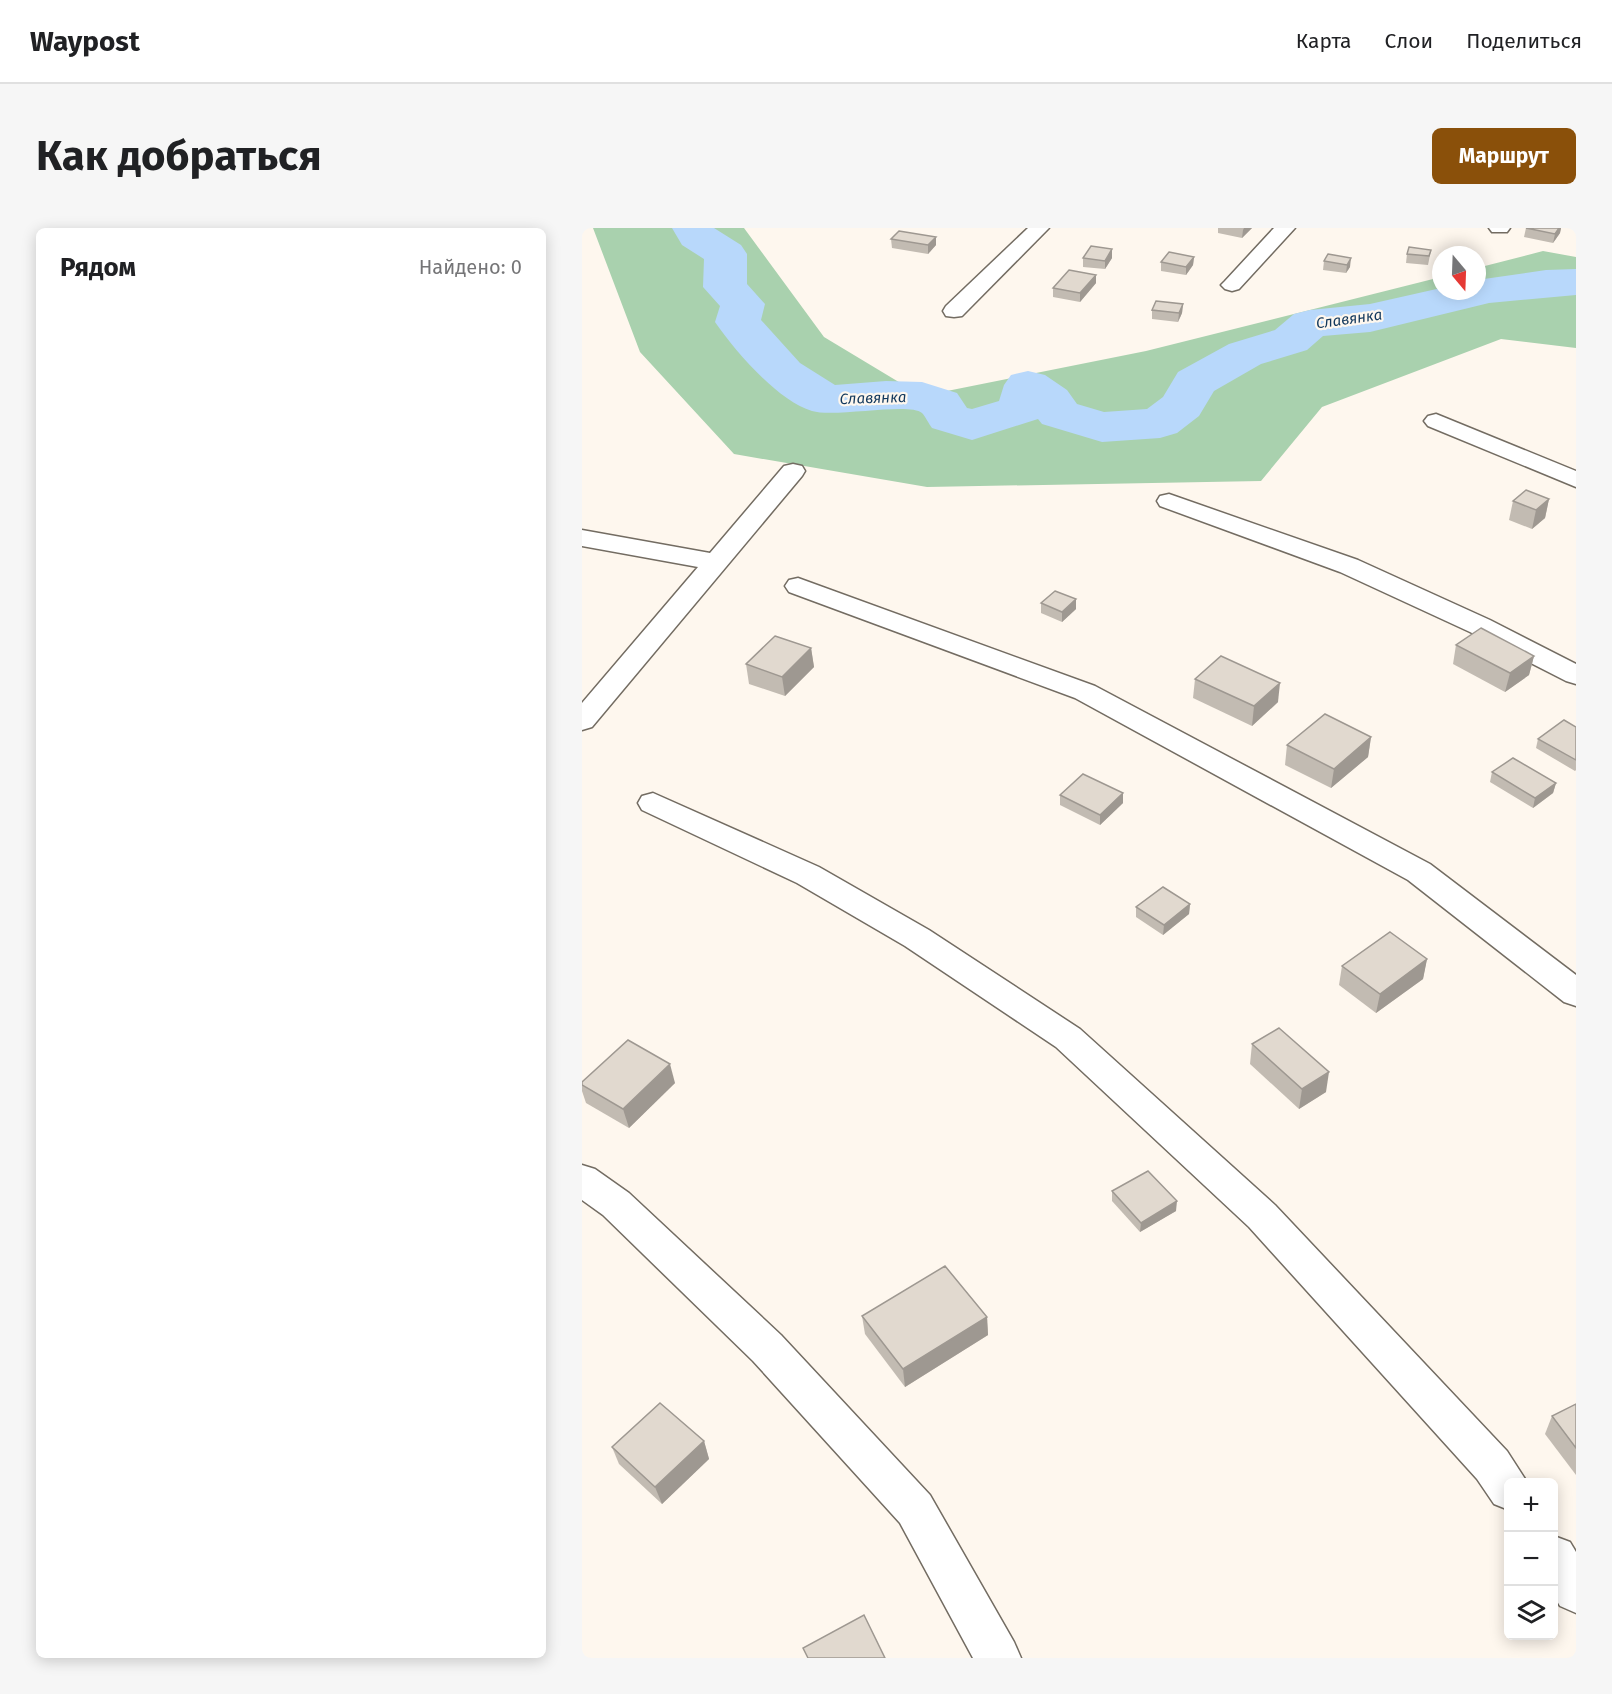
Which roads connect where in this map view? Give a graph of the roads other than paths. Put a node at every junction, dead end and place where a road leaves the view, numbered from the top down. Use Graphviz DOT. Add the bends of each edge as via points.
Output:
graph roads {
  1 [pos="1039,228"];
  2 [pos="1285,228"];
  3 [pos="1232,285"];
  4 [pos="954,311"];
  5 [pos="1436,421"];
  6 [pos="793,471"];
  7 [pos="1576,480"];
  8 [pos="1169,501"];
  9 [pos="582,538"];
  10 [pos="716,562"];
  11 [pos="798,586"];
  12 [pos="1576,675"];
  13 [pos="582,721"];
  14 [pos="653,803"];
  15 [pos="1576,993"];
  16 [pos="582,1180"];
  17 [pos="1504,1483"];
  18 [pos="1558,1563"];
  19 [pos="1576,1591"];
  20 [pos="998,1658"];
  1 -- 4 [label="lane"];
  2 -- 3 [label="lane"];
  5 -- 7 [label="lane"];
  6 -- 10 [label="lane"];
  8 -- 12 [label="lane" via="1349,566"];
  9 -- 10 [label="lane"];
  10 -- 13 [label="lane"];
  11 -- 15 [label="lane" via="1085,692 1419,872"];
  14 -- 17 [label="lane" via="808,874 918,938 1068,1038 1262,1216 1484,1456"];
  16 -- 20 [label="lane" via="616,1204 767,1348 915,1509"];
  18 -- 19 [label="lane"];
}
